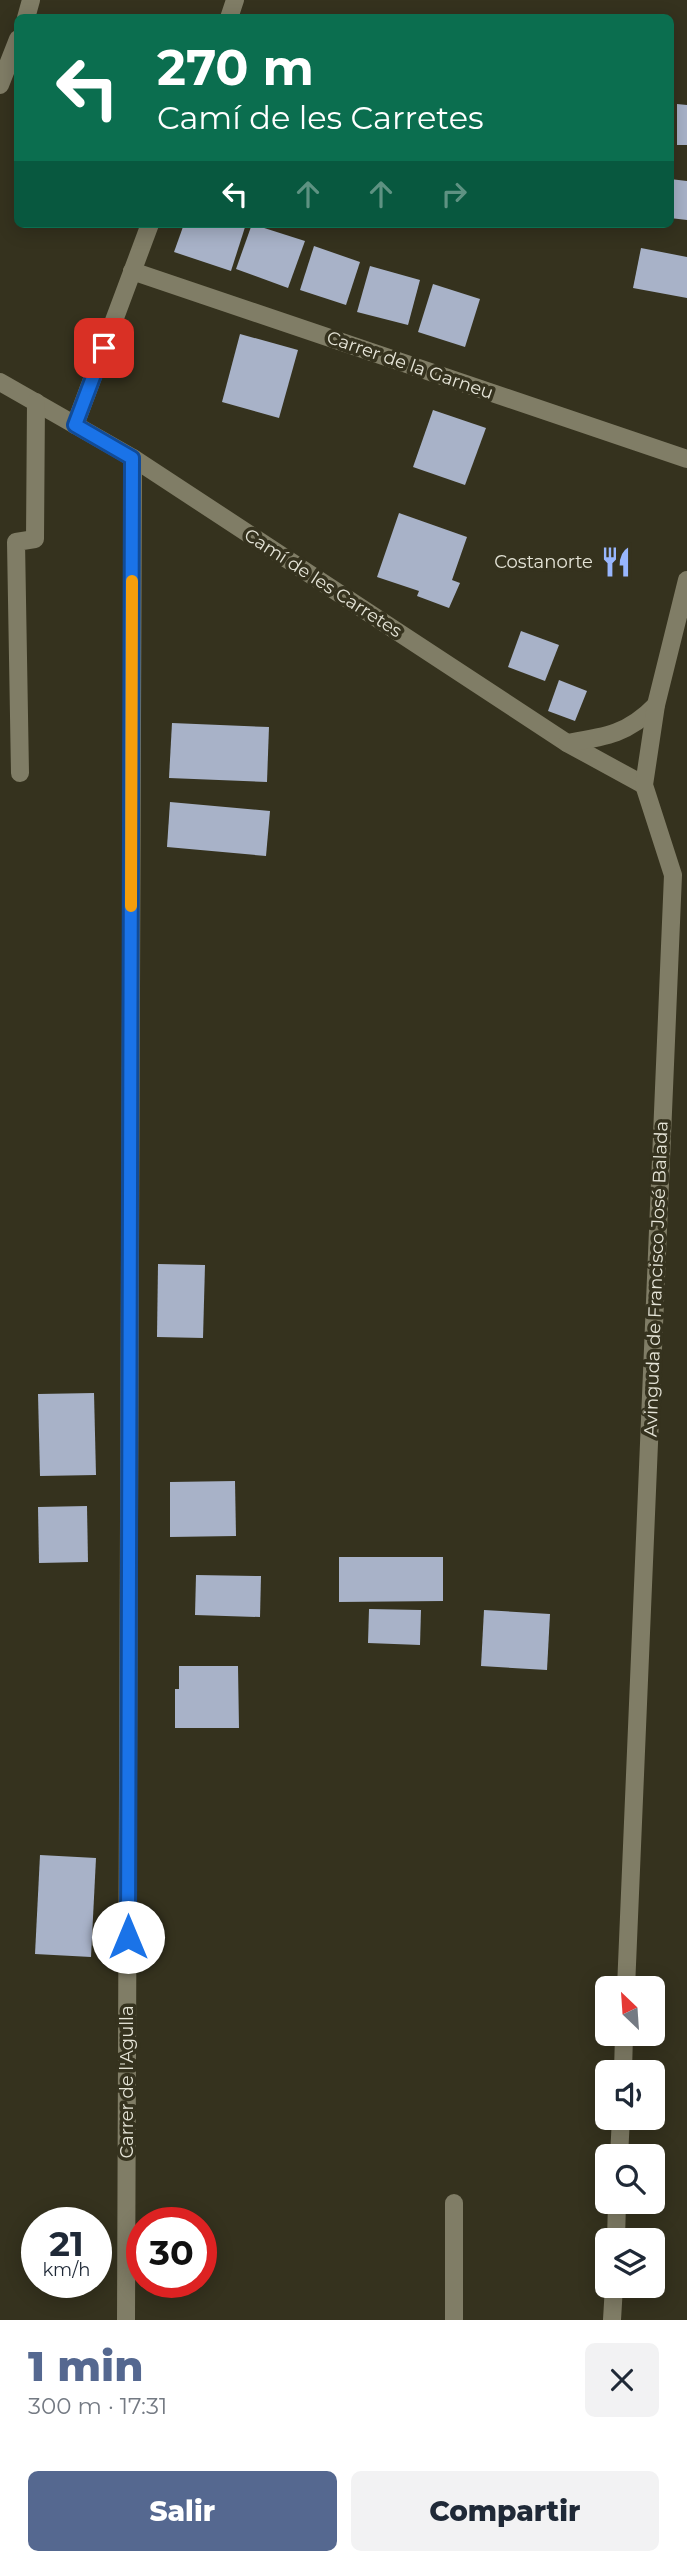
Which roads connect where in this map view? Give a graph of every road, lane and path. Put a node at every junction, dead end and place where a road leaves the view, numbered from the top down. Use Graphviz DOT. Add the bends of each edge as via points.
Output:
graph roads {
  1 [pos="14,49"];
  2 [pos="0,85"];
  3 [pos="148,228"];
  4 [pos="132,271"];
  5 [pos="0,382"];
  6 [pos="36,402"];
  7 [pos="75,425"];
  8 [pos="132,458"];
  9 [pos="687,459"];
  10 [pos="687,580"];
  11 [pos="656,705"];
  12 [pos="567,743"];
  13 [pos="20,773"];
  14 [pos="644,785"];
  15 [pos="680,878"];
  16 [pos="627,1976"];
  17 [pos="454,2203"];
  18 [pos="613,2298"];
  19 [pos="126,2320"];
  20 [pos="454,2320"];
  21 [pos="612,2320"];
  1 -- 2 [label="street"];
  3 -- 4 [label="street"];
  4 -- 7 [label="street"];
  4 -- 9 [label="street, Carrer de la Garneu"];
  5 -- 6 [label="street, Camí de les Carretes"];
  6 -- 7 [label="street, Camí de les Carretes"];
  6 -- 13 [label="street" via="34,539 16,542"];
  7 -- 8 [label="street, Camí de les Carretes"];
  8 -- 12 [label="street, Camí de les Carretes"];
  8 -- 19 [label="street, Carrer de l'Agulla"];
  10 -- 11 [label="street, Avinguda de Francisco José Balada"];
  11 -- 12 [label="street" via="639,723 618,733"];
  11 -- 14 [label="street, Avinguda de Francisco José Balada"];
  12 -- 14 [label="street, Camí de les Carretes"];
  14 -- 15 [label="street, Avinguda de Francisco José Balada"];
  15 -- 16 [label="street, Avinguda de Francisco José Balada"];
  17 -- 20 [label="street"];
  18 -- 21 [label="street"];
}
